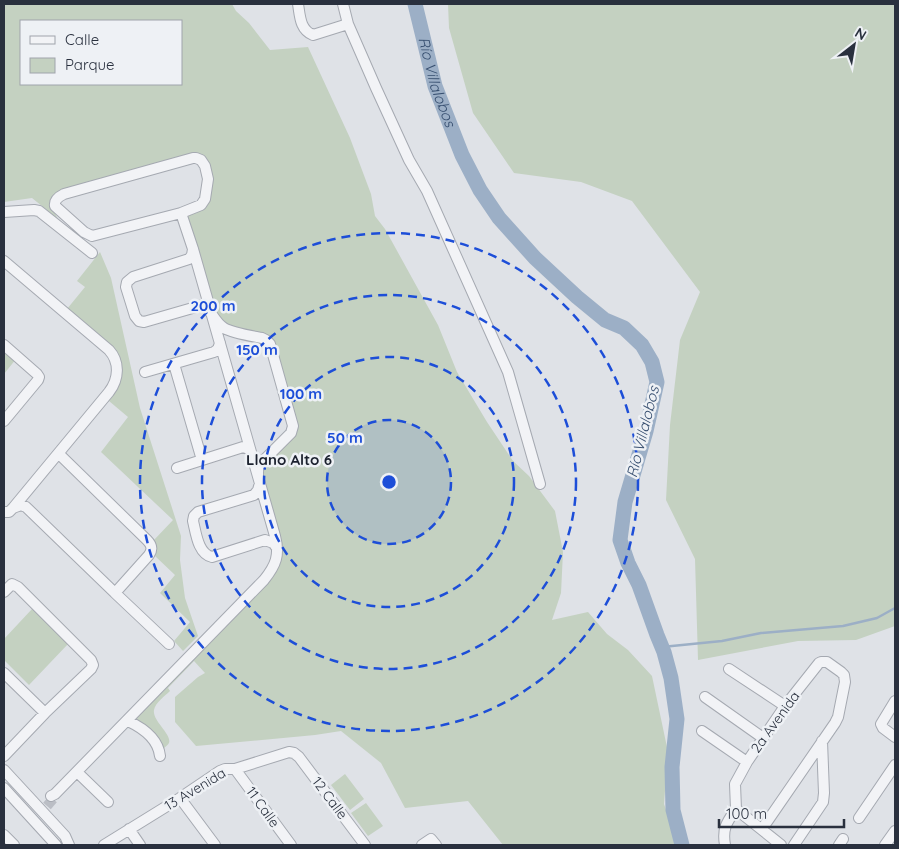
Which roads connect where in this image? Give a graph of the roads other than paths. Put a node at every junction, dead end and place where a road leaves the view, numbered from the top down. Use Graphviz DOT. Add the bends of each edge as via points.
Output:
graph roads {
  1 [pos="298,4"];
  2 [pos="343,4"];
  3 [pos="348,24"];
  4 [pos="4,212"];
  5 [pos="181,213"];
  6 [pos="193,249"];
  7 [pos="92,253"];
  8 [pos="4,261"];
  9 [pos="211,315"];
  10 [pos="220,344"];
  11 [pos="4,345"];
  12 [pos="174,364"];
  13 [pos="145,372"];
  14 [pos="4,421"];
  15 [pos="251,453"];
  16 [pos="59,454"];
  17 [pos="202,460"];
  18 [pos="177,468"];
  19 [pos="259,479"];
  20 [pos="540,484"];
  21 [pos="8,510"];
  22 [pos="277,548"];
  23 [pos="4,592"];
  24 [pos="115,593"];
  25 [pos="169,644"];
  26 [pos="729,669"];
  27 [pos="4,673"];
  28 [pos="705,696"];
  29 [pos="895,701"];
  30 [pos="785,706"];
  31 [pos="45,713"];
  32 [pos="128,721"];
  33 [pos="702,731"];
  34 [pos="895,737"];
  35 [pos="764,738"];
  36 [pos="822,741"];
  37 [pos="294,753"];
  38 [pos="4,756"];
  39 [pos="160,756"];
  40 [pos="747,762"];
  41 [pos="895,765"];
  42 [pos="235,769"];
  43 [pos="4,770"];
  44 [pos="77,772"];
  45 [pos="4,788"];
  46 [pos="180,798"];
  47 [pos="47,802"];
  48 [pos="108,802"];
  49 [pos="736,809"];
  50 [pos="859,818"];
  51 [pos="762,829"];
  52 [pos="129,830"];
  53 [pos="895,831"];
  54 [pos="4,834"];
  55 [pos="434,842"];
  56 [pos="14,845"];
  57 [pos="56,845"];
  58 [pos="69,845"];
  59 [pos="104,845"];
  60 [pos="140,845"];
  61 [pos="215,845"];
  62 [pos="291,845"];
  63 [pos="365,845"];
  64 [pos="422,845"];
  65 [pos="725,845"];
  66 [pos="781,845"];
  67 [pos="794,845"];
  68 [pos="885,845"];
  1 -- 3 [label="street" via="302,28 309,34"];
  2 -- 3 [label="street"];
  3 -- 20 [label="street" via="508,372"];
  4 -- 7 [label="street" via="39,211"];
  5 -- 5 [label="street" via="91,236 54,203 64,194 199,158 208,179 205,199 202,204"];
  5 -- 6 [label="street"];
  6 -- 9 [label="street"];
  6 -- 9 [label="street" via="189,260 133,277 126,287 140,322 201,305"];
  8 -- 16 [label="street" via="105,346 117,363 112,389"];
  9 -- 10 [label="street"];
  9 -- 19 [label="street" via="224,328 262,338 272,347 293,429 260,464"];
  10 -- 12 [label="street" via="214,352"];
  10 -- 15 [label="street"];
  11 -- 14 [label="street" via="39,377"];
  12 -- 13 [label="street"];
  12 -- 17 [label="street"];
  15 -- 17 [label="street" via="243,448"];
  15 -- 19 [label="street"];
  16 -- 21 [label="street"];
  16 -- 24 [label="street" via="151,546 152,552"];
  17 -- 18 [label="street"];
  19 -- 22 [label="street"];
  19 -- 22 [label="street" via="255,494 198,512 193,520 202,551 210,557 266,540"];
  21 -- 24 [label="street" via="25,506"];
  22 -- 32 [label="street" via="276,561 264,580"];
  23 -- 31 [label="street" via="12,584 16,585 93,662 93,667"];
  24 -- 25 [label="street"];
  26 -- 30 [label="street"];
  27 -- 31 [label="street"];
  28 -- 35 [label="street"];
  29 -- 34 [label="street" via="881,724"];
  30 -- 35 [label="street, 2a Avenida"];
  30 -- 36 [label="street, 2a Avenida" via="819,663 827,662 842,672 846,682 836,723"];
  31 -- 38 [label="street"];
  32 -- 39 [label="street" via="152,737"];
  32 -- 44 [label="street"];
  33 -- 40 [label="street"];
  35 -- 40 [label="street, 2a Avenida"];
  36 -- 51 [label="street"];
  36 -- 67 [label="street" via="824,802"];
  37 -- 42 [label="street, 13 Avenida" via="288,752"];
  37 -- 63 [label="street, 12 Calle"];
  40 -- 49 [label="street, 2a Avenida" via="735,784"];
  41 -- 50 [label="street"];
  42 -- 46 [label="street, 13 Avenida" via="220,771"];
  42 -- 62 [label="street, 11 Calle"];
  43 -- 47 [label="street"];
  44 -- 47 [label="street"];
  44 -- 48 [label="street"];
  45 -- 57 [label="street"];
  46 -- 52 [label="street, 13 Avenida"];
  46 -- 61 [label="street"];
  47 -- 58 [label="street"];
  49 -- 51 [label="street"];
  49 -- 65 [label="street" via="725,824"];
  51 -- 66 [label="street"];
  52 -- 59 [label="street, 13 Avenida"];
  52 -- 60 [label="street"];
  53 -- 68 [label="street"];
  54 -- 56 [label="street"];
  55 -- 64 [label="street" via="430,839"];
}
